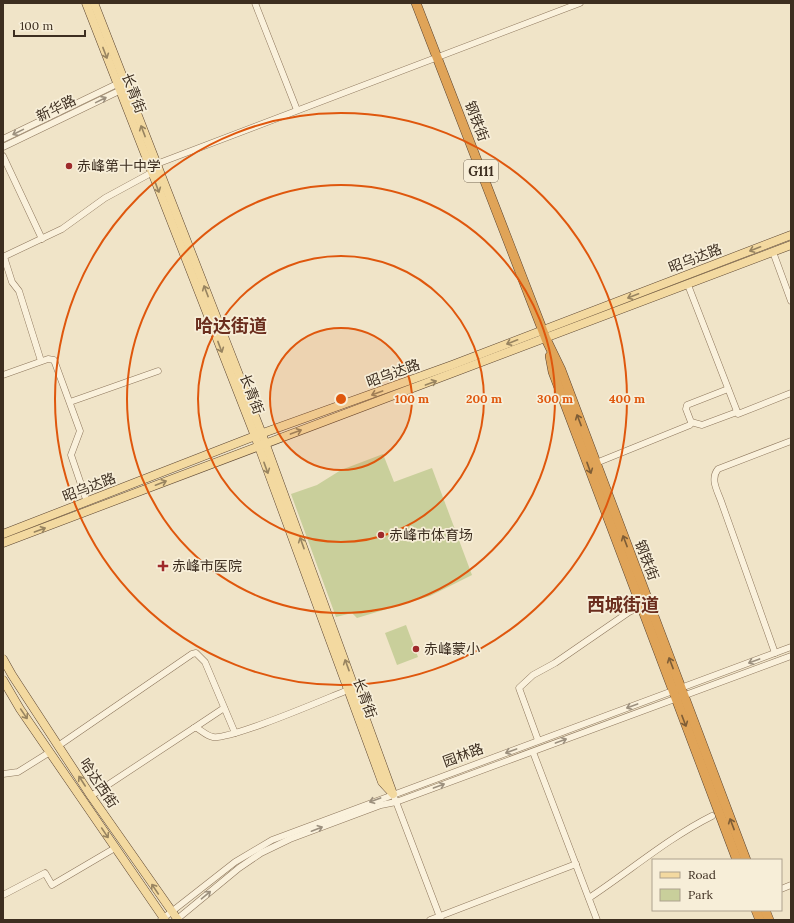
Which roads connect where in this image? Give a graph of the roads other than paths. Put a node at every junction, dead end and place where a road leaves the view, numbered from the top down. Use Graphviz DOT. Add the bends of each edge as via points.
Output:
graph roads {
  1 [pos="86,3"];
  2 [pos="94,3"];
  3 [pos="255,3"];
  4 [pos="416,3"];
  5 [pos="580,3"];
  6 [pos="437,57"];
  7 [pos="118,88"];
  8 [pos="297,110"];
  9 [pos="3,139"];
  10 [pos="3,147"];
  11 [pos="3,156"];
  12 [pos="152,168"];
  13 [pos="791,235"];
  14 [pos="42,239"];
  15 [pos="791,245"];
  16 [pos="773,252"];
  17 [pos="3,257"];
  18 [pos="688,284"];
  19 [pos="791,300"];
  20 [pos="544,334"];
  21 [pos="42,361"];
  22 [pos="158,371"];
  23 [pos="3,375"];
  24 [pos="728,389"];
  25 [pos="791,394"];
  26 [pos="70,402"];
  27 [pos="737,412"];
  28 [pos="691,422"];
  29 [pos="258,435"];
  30 [pos="791,441"];
  31 [pos="262,444"];
  32 [pos="596,463"];
  33 [pos="87,502"];
  34 [pos="3,534"];
  35 [pos="3,543"];
  36 [pos="641,606"];
  37 [pos="791,647"];
  38 [pos="775,653"];
  39 [pos="791,656"];
  40 [pos="3,658"];
  41 [pos="3,680"];
  42 [pos="348,690"];
  43 [pos="678,693"];
  44 [pos="224,708"];
  45 [pos="194,728"];
  46 [pos="235,732"];
  47 [pos="538,740"];
  48 [pos="58,746"];
  49 [pos="50,752"];
  50 [pos="533,752"];
  51 [pos="3,774"];
  52 [pos="91,796"];
  53 [pos="394,798"];
  54 [pos="712,816"];
  55 [pos="115,848"];
  56 [pos="737,859"];
  57 [pos="746,859"];
  58 [pos="576,864"];
  59 [pos="3,895"];
  60 [pos="589,898"];
  61 [pos="171,912"];
  62 [pos="440,918"];
  63 [pos="163,919"];
  64 [pos="177,920"];
  65 [pos="430,920"];
  66 [pos="597,920"];
  1 -- 7 [label="main road, 长青街, one-way"];
  12 -- 2 [label="main road, 长青街, one-way"];
  3 -- 8 [label="street"];
  4 -- 6 [label="highway, 钢铁街 / G111"];
  5 -- 6 [label="street"];
  6 -- 8 [label="street"];
  6 -- 20 [label="highway, 钢铁街 / G111"];
  7 -- 9 [label="street, 新华路, one-way"];
  10 -- 7 [label="street, 新华路, one-way"];
  7 -- 12 [label="main road, 长青街"];
  8 -- 12 [label="street"];
  11 -- 14 [label="street"];
  12 -- 14 [label="street" via="62,229"];
  12 -- 29 [label="main road, 长青街"];
  13 -- 20 [label="main road, 昭乌达路, one-way"];
  14 -- 17 [label="street"];
  15 -- 16 [label="main road, 昭乌达路"];
  16 -- 18 [label="main road, 昭乌达路"];
  16 -- 19 [label="street"];
  17 -- 21 [label="street" via="12,282 19,290"];
  18 -- 20 [label="main road, 昭乌达路"];
  18 -- 24 [label="street"];
  20 -- 29 [label="main road, 昭乌达路, one-way"];
  31 -- 20 [label="main road, 昭乌达路, one-way"];
  32 -- 20 [label="highway, 钢铁街 / G111, one-way" via="561,370"];
  20 -- 36 [label="highway, 钢铁街, one-way" via="554,372"];
  21 -- 23 [label="street"];
  21 -- 26 [label="street" via="54,360"];
  22 -- 26 [label="street"];
  24 -- 27 [label="street"];
  24 -- 28 [label="street" via="687,405"];
  25 -- 27 [label="street" via="738,414"];
  26 -- 33 [label="street" via="80,432 71,455"];
  27 -- 28 [label="street" via="702,425"];
  28 -- 32 [label="street" via="690,425"];
  29 -- 31 [label="main road, 长青街"];
  29 -- 33 [label="main road, 昭乌达路"];
  30 -- 38 [label="street" via="718,469 714,474 721,501"];
  35 -- 31 [label="main road, 昭乌达路, one-way"];
  31 -- 42 [label="main road, 长青街, one-way"];
  53 -- 31 [label="main road, 长青街, one-way"];
  43 -- 32 [label="highway, 钢铁街 / G111, one-way"];
  33 -- 34 [label="main road, 昭乌达路"];
  36 -- 43 [label="highway, 钢铁街"];
  36 -- 47 [label="street" via="533,675 519,688"];
  37 -- 38 [label="street, 园林路"];
  38 -- 43 [label="street, 园林路, one-way"];
  39 -- 43 [label="street, 园林路"];
  40 -- 48 [label="main road, 哈达西街"];
  41 -- 49 [label="main road, 哈达西街, one-way"];
  42 -- 46 [label="street"];
  42 -- 53 [label="main road, 长青街" via="382,782"];
  43 -- 47 [label="street, 园林路, one-way"];
  50 -- 43 [label="street, 园林路, one-way"];
  43 -- 56 [label="highway, 钢铁街, one-way"];
  57 -- 43 [label="highway, 钢铁街 / G111, one-way"];
  44 -- 45 [label="street"];
  44 -- 46 [label="street"];
  44 -- 48 [label="street" via="204,662 196,653"];
  45 -- 46 [label="street" via="213,737"];
  45 -- 52 [label="street"];
  47 -- 53 [label="street, 园林路, one-way"];
  52 -- 48 [label="main road, 哈达西街, one-way"];
  49 -- 51 [label="street" via="18,772"];
  49 -- 55 [label="main road, 哈达西街, one-way"];
  53 -- 50 [label="street, 园林路, one-way"];
  50 -- 58 [label="street"];
  61 -- 52 [label="main road, 哈达西街, one-way"];
  53 -- 61 [label="street, 园林路, one-way" via="289,832 259,846"];
  53 -- 62 [label="street, 长青街"];
  64 -- 53 [label="street, 园林路, one-way" via="260,853"];
  54 -- 60 [label="street" via="677,836"];
  55 -- 59 [label="street" via="52,885 45,873"];
  55 -- 63 [label="main road, 哈达西街"];
  58 -- 60 [label="street"];
  58 -- 62 [label="street"];
  60 -- 66 [label="street"];
  61 -- 63 [label="street, 园林路"];
  61 -- 64 [label="main road, 哈达西街"];
  62 -- 65 [label="street"];
}
